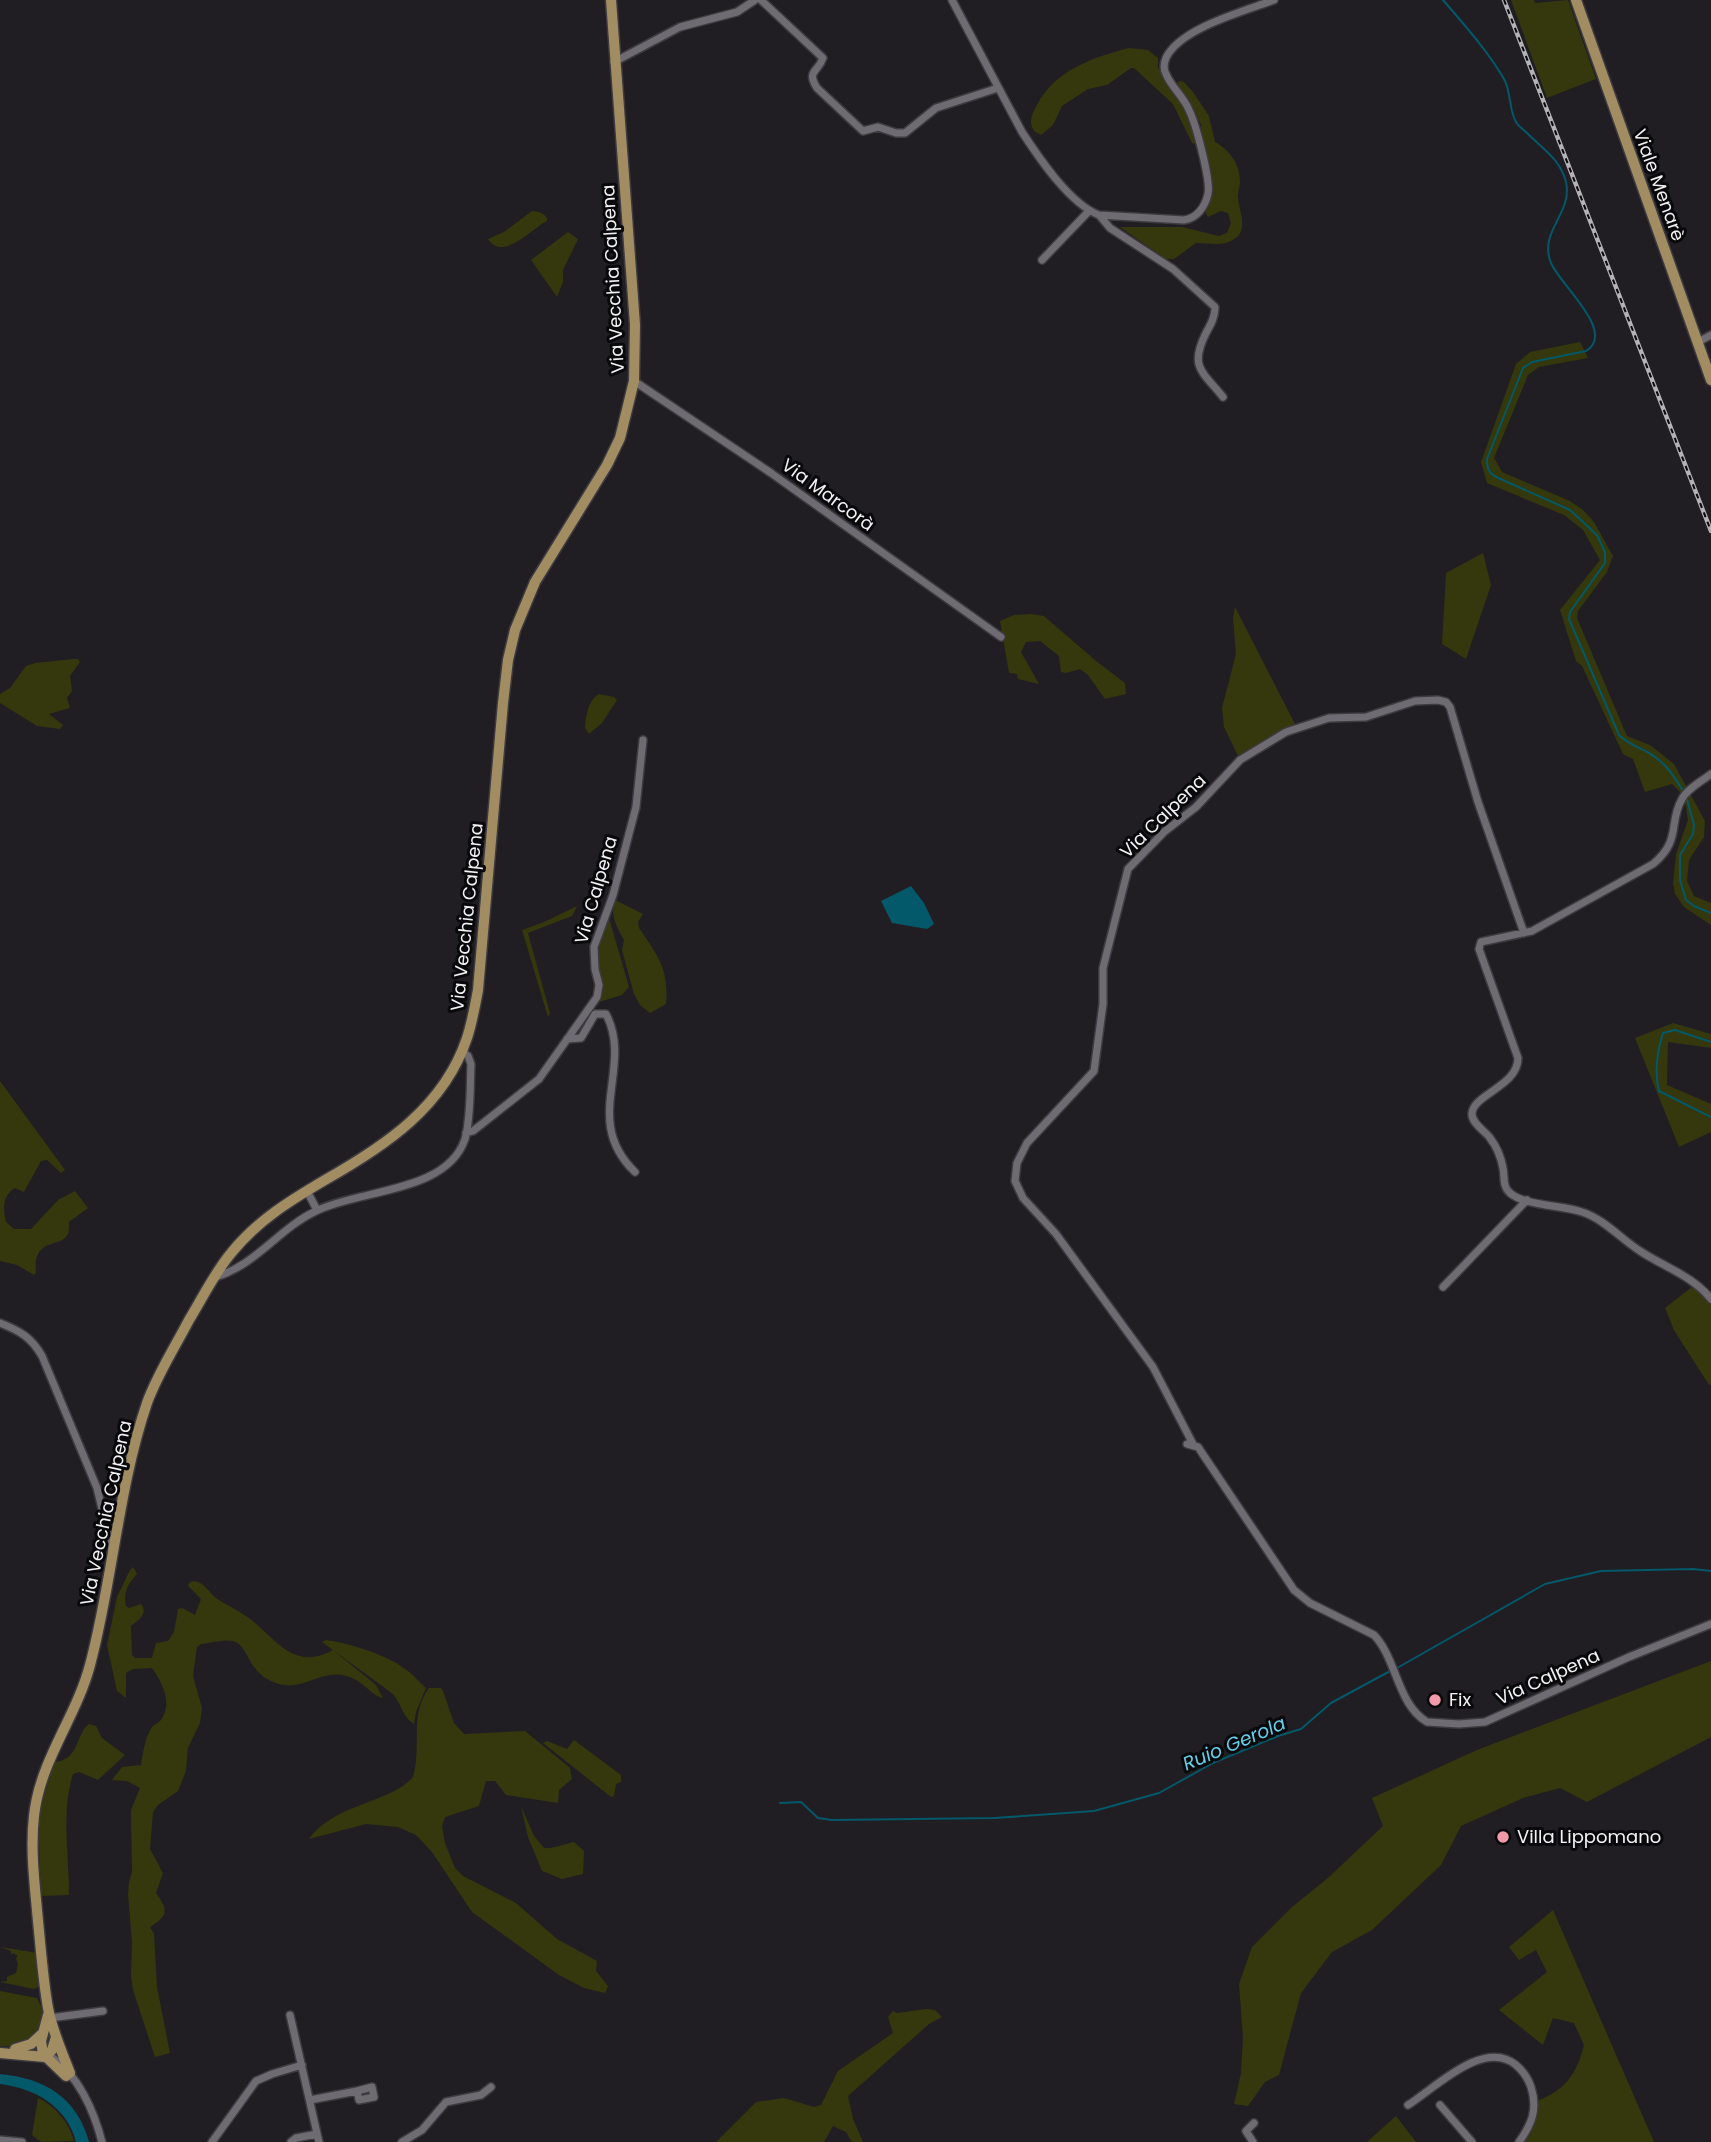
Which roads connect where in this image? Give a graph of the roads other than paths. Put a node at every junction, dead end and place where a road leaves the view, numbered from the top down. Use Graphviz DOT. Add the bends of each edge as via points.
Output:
graph roads {
  1 [pos="611,0"];
  2 [pos="755,0"];
  3 [pos="761,0"];
  4 [pos="951,0"];
  5 [pos="1274,0"];
  6 [pos="1576,0"];
  7 [pos="614,62"];
  8 [pos="998,88"];
  9 [pos="1089,211"];
  10 [pos="1099,215"];
  11 [pos="1042,260"];
  12 [pos="1711,335"];
  13 [pos="1698,342"];
  14 [pos="1711,380"];
  15 [pos="634,381"];
  16 [pos="1223,397"];
  17 [pos="1001,637"];
  18 [pos="643,740"];
  19 [pos="1711,774"];
  20 [pos="1524,933"];
  21 [pos="569,1042"];
  22 [pos="462,1052"];
  23 [pos="466,1133"];
  24 [pos="635,1172"];
  25 [pos="307,1191"];
  26 [pos="1527,1200"];
  27 [pos="317,1210"];
  28 [pos="213,1278"];
  29 [pos="1443,1287"];
  30 [pos="1711,1298"];
  31 [pos="0,1323"];
  32 [pos="113,1555"];
  33 [pos="1711,1624"];
  34 [pos="103,2011"];
  35 [pos="49,2014"];
  36 [pos="290,2015"];
  37 [pos="43,2032"];
  38 [pos="56,2037"];
  39 [pos="15,2049"];
  40 [pos="0,2052"];
  41 [pos="45,2055"];
  42 [pos="302,2064"];
  43 [pos="68,2075"];
  44 [pos="491,2087"];
  45 [pos="357,2091"];
  46 [pos="310,2100"];
  47 [pos="1408,2105"];
  48 [pos="1440,2105"];
  49 [pos="1254,2123"];
  50 [pos="318,2138"];
  51 [pos="0,2140"];
  52 [pos="22,2142"];
  53 [pos="102,2142"];
  54 [pos="212,2142"];
  55 [pos="291,2142"];
  56 [pos="402,2142"];
  57 [pos="1253,2142"];
  58 [pos="1472,2142"];
  59 [pos="1520,2142"];
  1 -- 7 [label="main road, Via Vecchia Calpena"];
  2 -- 7 [label="street" via="737,12 680,27"];
  3 -- 8 [label="street" via="823,58 812,80 863,131 878,127 905,133 936,108"];
  4 -- 8 [label="street"];
  5 -- 10 [label="street" via="1187,36 1166,58 1166,74 1195,125 1208,181 1208,195 1200,211 1184,220"];
  6 -- 13 [label="main road, Viale Menarè"];
  7 -- 15 [label="main road, Via Vecchia Calpena" via="635,325"];
  8 -- 9 [label="street" via="1034,151"];
  9 -- 10 [label="street"];
  9 -- 11 [label="street"];
  10 -- 16 [label="street" via="1215,307 1196,356 1199,367"];
  12 -- 13 [label="street"];
  13 -- 14 [label="main road, Viale Menarè"];
  15 -- 17 [label="street, Via Marcorà"];
  15 -- 22 [label="main road, Via Vecchia Calpena" via="620,438 535,582 513,640 503,703 478,990"];
  18 -- 21 [label="street, Via Calpena" via="636,807 594,947 599,995"];
  19 -- 20 [label="street" via="1686,793 1678,806 1673,837 1648,868"];
  20 -- 26 [label="street" via="1485,939 1479,945 1518,1063 1514,1073 1471,1114 1499,1154 1505,1187"];
  20 -- 33 [label="street, Via Calpena" via="1446,702 1415,701 1366,717 1329,718 1286,732 1240,760 1128,869 1103,968 1094,1071 1027,1143 1017,1163 1015,1181 1023,1198 1056,1234 1153,1367 1190,1444 1198,1447 1294,1590 1374,1635 1423,1720 1479,1724"];
  21 -- 23 [label="street, Via Calpena" via="539,1079"];
  21 -- 24 [label="street, Via Calpena" via="581,1038 595,1014 606,1014 614,1049 608,1117 615,1142"];
  22 -- 23 [label="street, Via Calpena" via="471,1064"];
  22 -- 25 [label="main road, Via Vecchia Calpena" via="439,1090 406,1128"];
  23 -- 27 [label="street, Via Calpena" via="457,1155 439,1172"];
  25 -- 27 [label="street"];
  25 -- 28 [label="main road, Via Vecchia Calpena" via="250,1232"];
  26 -- 29 [label="street"];
  26 -- 30 [label="street" via="1588,1214 1641,1252 1697,1283"];
  27 -- 28 [label="street, Via Calpena" via="239,1269"];
  28 -- 32 [label="main road, Via Vecchia Calpena" via="148,1401 127,1475"];
  31 -- 32 [label="street" via="25,1334 42,1356 97,1488"];
  32 -- 35 [label="main road, Via Vecchia Calpena" via="90,1665 48,1761 34,1817 36,1898"];
  34 -- 35 [label="street"];
  35 -- 37 [label="main road"];
  35 -- 38 [label="main road"];
  36 -- 42 [label="street"];
  37 -- 39 [label="main road" via="31,2044"];
  37 -- 41 [label="main road"];
  38 -- 41 [label="main road"];
  38 -- 43 [label="main road"];
  39 -- 40 [label="main road"];
  39 -- 41 [label="street"];
  40 -- 41 [label="main road"];
  40 -- 43 [label="street" via="44,2061"];
  41 -- 43 [label="main road"];
  42 -- 46 [label="street"];
  42 -- 54 [label="street" via="256,2081"];
  43 -- 53 [label="street" via="86,2102"];
  44 -- 56 [label="street" via="481,2095 446,2102 422,2130"];
  45 -- 46 [label="street"];
  46 -- 50 [label="street"];
  47 -- 59 [label="street" via="1456,2070 1500,2056 1522,2070 1532,2092 1532,2122"];
  48 -- 58 [label="street"];
  49 -- 57 [label="street" via="1246,2131"];
  50 -- 55 [label="street"];
  51 -- 52 [label="street"];
}
